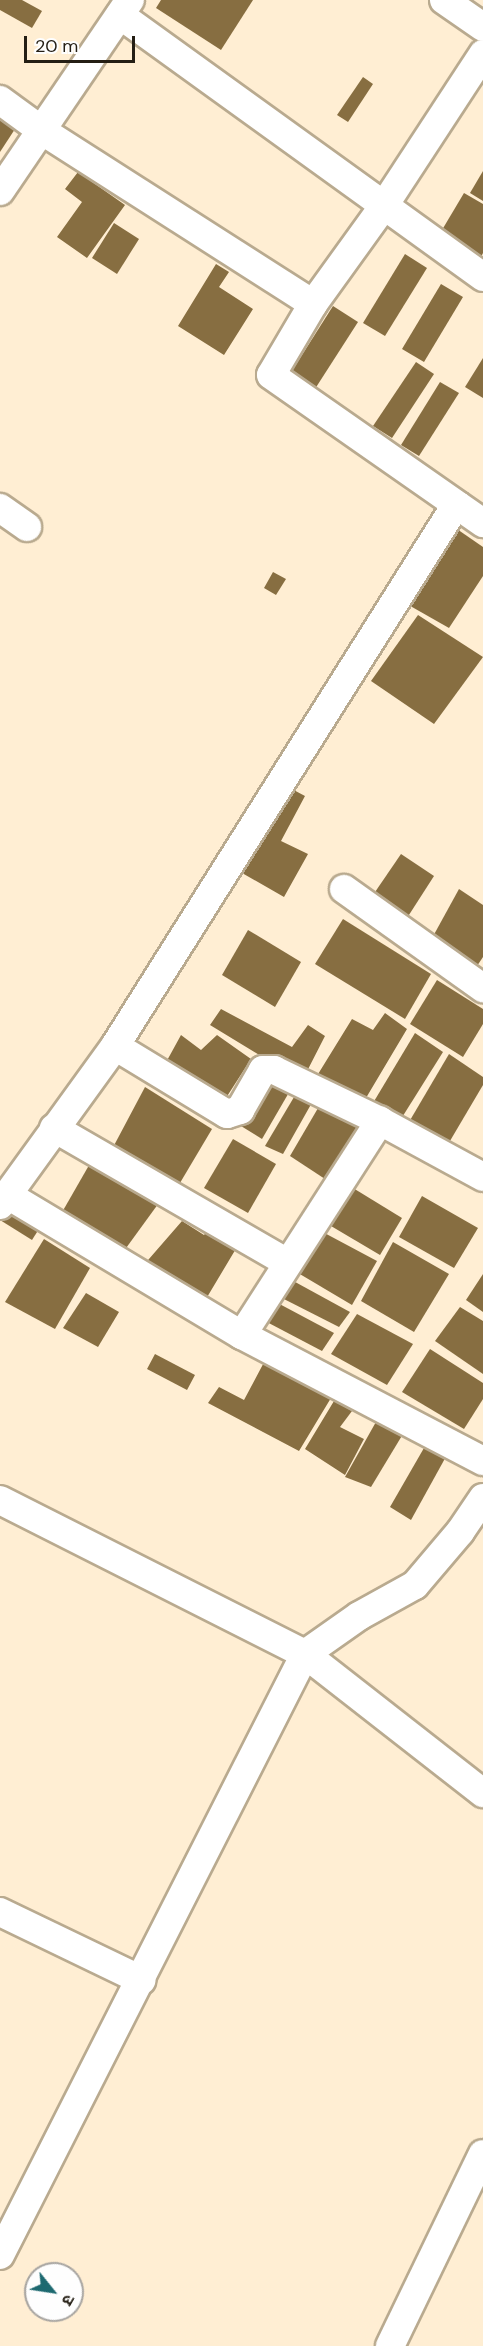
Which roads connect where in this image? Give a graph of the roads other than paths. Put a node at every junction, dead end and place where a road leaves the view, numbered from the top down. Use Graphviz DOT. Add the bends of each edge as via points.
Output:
graph roads {
  1 [pos="444,0"];
  2 [pos="125,8"];
  3 [pos="483,27"];
  4 [pos="483,54"];
  5 [pos="0,100"];
  6 [pos="41,130"];
  7 [pos="0,190"];
  8 [pos="383,207"];
  9 [pos="483,277"];
  10 [pos="313,304"];
  11 [pos="456,505"];
  12 [pos="0,508"];
  13 [pos="483,523"];
  14 [pos="27,527"];
  15 [pos="344,889"];
  16 [pos="483,988"];
  17 [pos="115,1046"];
  18 [pos="380,1121"];
  19 [pos="54,1128"];
  20 [pos="483,1177"];
  21 [pos="3,1199"];
  22 [pos="288,1263"];
  23 [pos="242,1335"];
  24 [pos="483,1461"];
  25 [pos="483,1498"];
  26 [pos="0,1500"];
  27 [pos="305,1654"];
  28 [pos="483,1793"];
  29 [pos="0,1912"];
  30 [pos="141,1980"];
  31 [pos="483,2154"];
  32 [pos="0,2255"];
  33 [pos="390,2346"];
  1 -- 3 [label="street"];
  2 -- 6 [label="street"];
  2 -- 8 [label="street"];
  4 -- 8 [label="street"];
  5 -- 6 [label="street"];
  6 -- 7 [label="street"];
  6 -- 10 [label="street"];
  8 -- 9 [label="street"];
  8 -- 10 [label="street"];
  10 -- 11 [label="street" via="271,375"];
  11 -- 13 [label="street"];
  11 -- 17 [label="street"];
  12 -- 14 [label="street"];
  15 -- 16 [label="street"];
  17 -- 18 [label="street" via="227,1114 240,1110 258,1075 269,1069"];
  17 -- 19 [label="street"];
  18 -- 20 [label="street"];
  18 -- 22 [label="street"];
  19 -- 21 [label="street"];
  19 -- 22 [label="street"];
  21 -- 23 [label="street"];
  22 -- 23 [label="street"];
  23 -- 24 [label="street"];
  25 -- 27 [label="street" via="415,1585 359,1616"];
  26 -- 27 [label="street"];
  27 -- 28 [label="street"];
  27 -- 30 [label="street"];
  29 -- 30 [label="street"];
  30 -- 32 [label="street"];
  31 -- 33 [label="street"];
}
